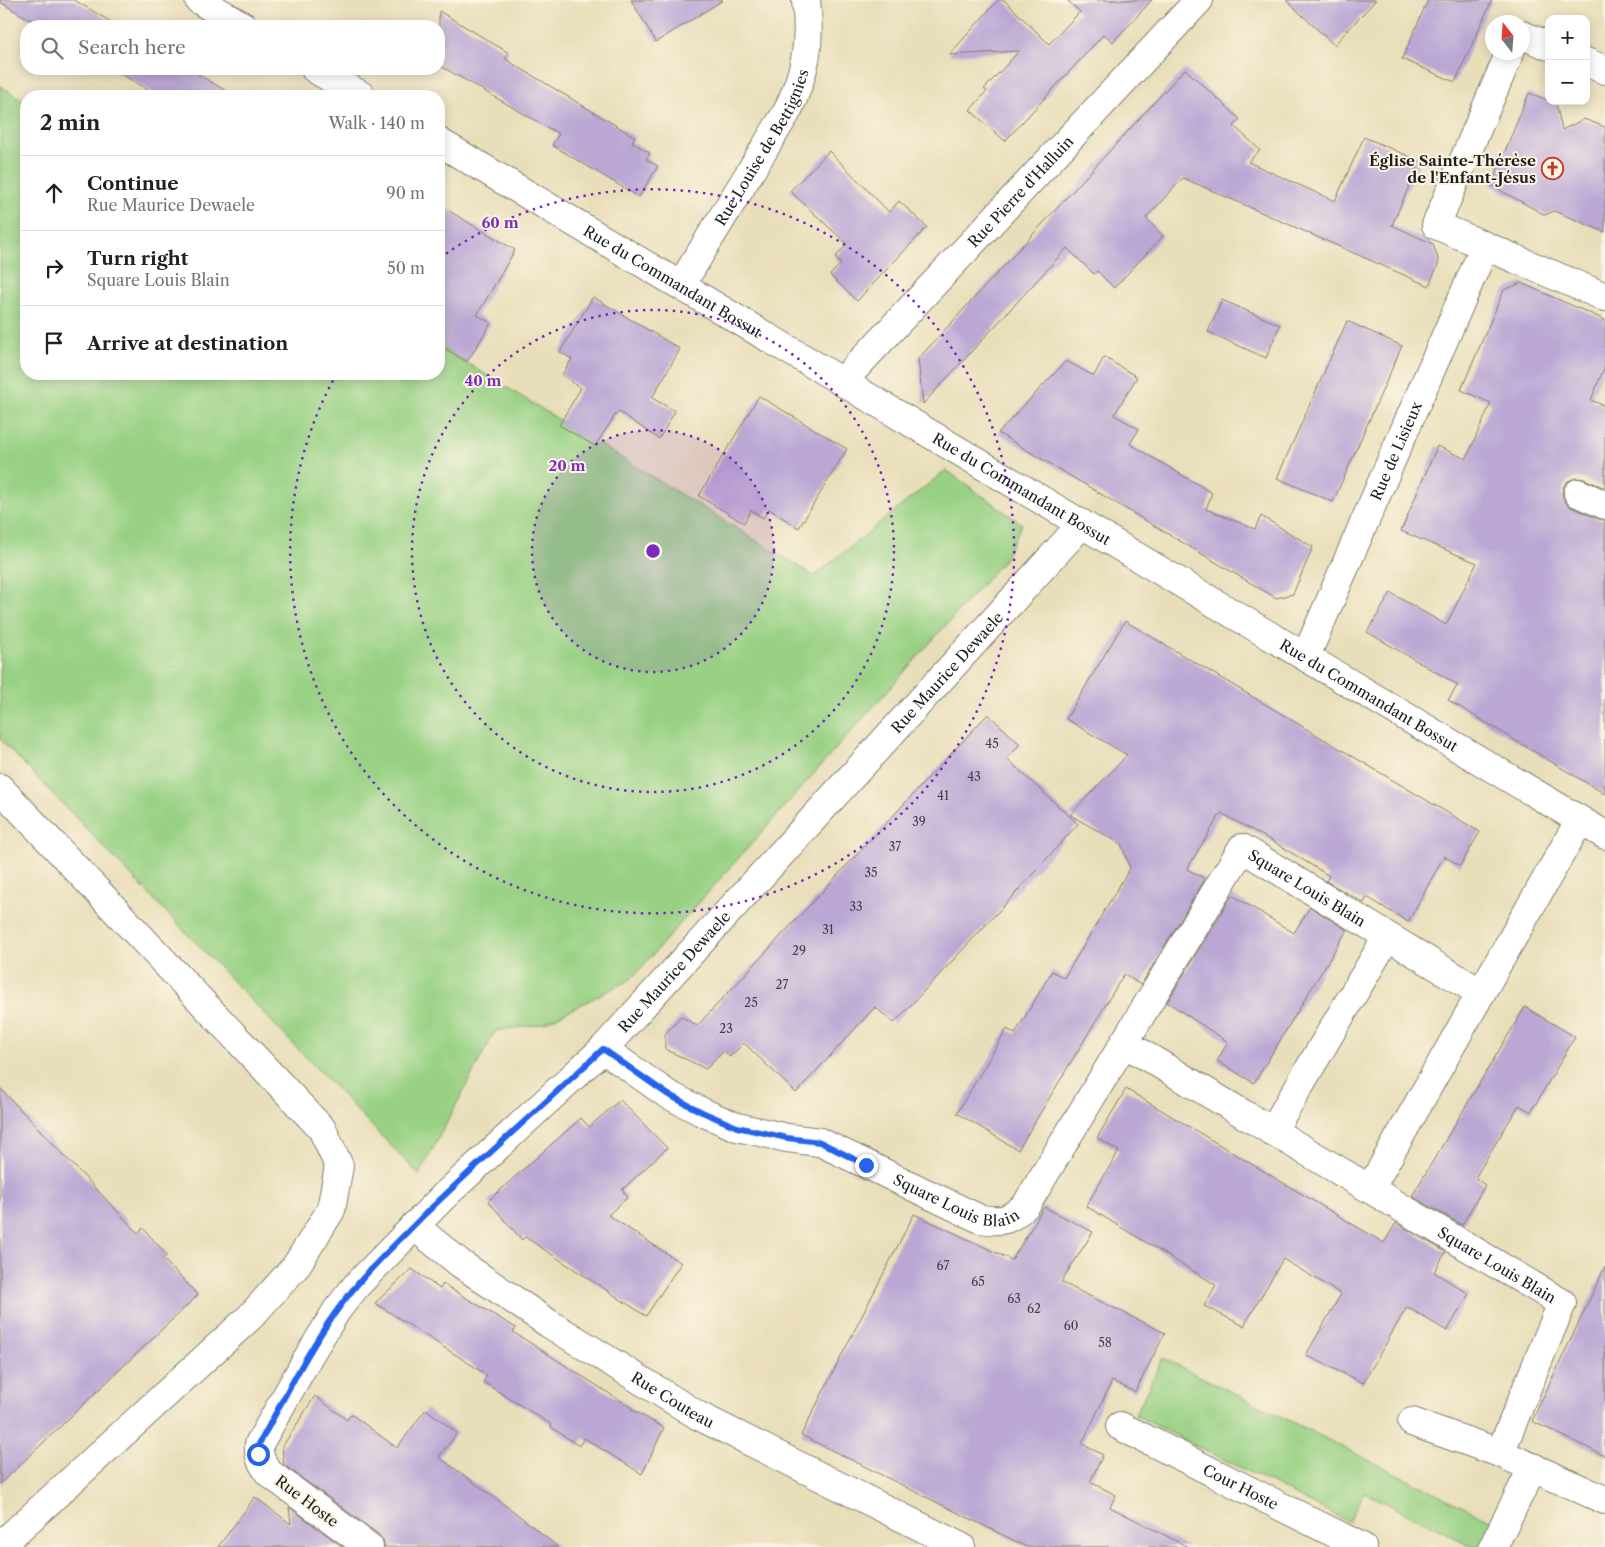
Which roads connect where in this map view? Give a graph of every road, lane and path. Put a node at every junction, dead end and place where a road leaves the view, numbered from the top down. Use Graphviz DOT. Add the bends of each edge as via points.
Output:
graph roads {
  1 [pos="199,0"];
  2 [pos="806,0"];
  3 [pos="1199,0"];
  4 [pos="233,20"];
  5 [pos="1530,38"];
  6 [pos="1545,44"];
  7 [pos="1507,60"];
  8 [pos="1590,64"];
  9 [pos="1605,70"];
  10 [pos="325,75"];
  11 [pos="352,90"];
  12 [pos="445,146"];
  13 [pos="1485,246"];
  14 [pos="681,284"];
  15 [pos="1605,297"];
  16 [pos="842,382"];
  17 [pos="1578,492"];
  18 [pos="1605,505"];
  19 [pos="1082,524"];
  20 [pos="1306,656"];
  21 [pos="0,788"];
  22 [pos="1580,820"];
  23 [pos="1605,835"];
  24 [pos="1387,936"];
  25 [pos="1481,993"];
  26 [pos="1124,1043"];
  27 [pos="603,1049"];
  28 [pos="1272,1132"];
  29 [pos="1370,1189"];
  30 [pos="414,1226"];
  31 [pos="1412,1422"];
  32 [pos="1120,1426"];
  33 [pos="1500,1453"];
  34 [pos="1533,1467"];
  35 [pos="270,1473"];
  36 [pos="1605,1500"];
  37 [pos="0,1546"];
  38 [pos="955,1546"];
  39 [pos="369,1547"];
  40 [pos="1362,1547"];
  41 [pos="1493,1547"];
  1 -- 4 [label="street"];
  2 -- 14 [label="street, Rue Louise de Bettignies" via="808,45 797,90 788,110"];
  3 -- 16 [label="street, Rue Pierre d'Halluin"];
  5 -- 6 [label="street"];
  7 -- 13 [label="street" via="1436,225"];
  8 -- 9 [label="street"];
  10 -- 11 [label="street"];
  12 -- 14 [label="street, Rue du Commandant Bossut"];
  13 -- 15 [label="street"];
  13 -- 20 [label="street, Rue de Lisieux"];
  14 -- 16 [label="street, Rue du Commandant Bossut"];
  16 -- 19 [label="street, Rue du Commandant Bossut"];
  17 -- 18 [label="street"];
  19 -- 20 [label="street, Rue du Commandant Bossut"];
  19 -- 27 [label="street, Rue Maurice Dewaele"];
  20 -- 22 [label="street, Rue du Commandant Bossut"];
  21 -- 37 [label="street" via="322,1129 339,1166 331,1210 296,1266 250,1317"];
  22 -- 23 [label="street, Rue du Commandant Bossut"];
  22 -- 25 [label="street"];
  24 -- 25 [label="street, Square Louis Blain"];
  24 -- 26 [label="street, Square Louis Blain" via="1242,848"];
  24 -- 28 [label="street"];
  25 -- 29 [label="street"];
  26 -- 27 [label="street, Square Louis Blain" via="1026,1205 1014,1216 998,1221 980,1219 820,1142 737,1127 702,1112 667,1094"];
  26 -- 28 [label="street, Square Louis Blain"];
  27 -- 30 [label="street, Rue Maurice Dewaele"];
  28 -- 29 [label="street, Square Louis Blain"];
  29 -- 33 [label="street, Square Louis Blain" via="1562,1303"];
  30 -- 35 [label="street, Rue Maurice Dewaele" via="356,1286 310,1354 259,1444 261,1462"];
  30 -- 38 [label="street, Rue Couteau" via="461,1264 548,1323 691,1411"];
  31 -- 33 [label="street"];
  32 -- 40 [label="street, Cour Hoste"];
  33 -- 34 [label="street"];
  34 -- 36 [label="street"];
  34 -- 41 [label="street"];
  35 -- 39 [label="street, Rue Hoste"];
}
